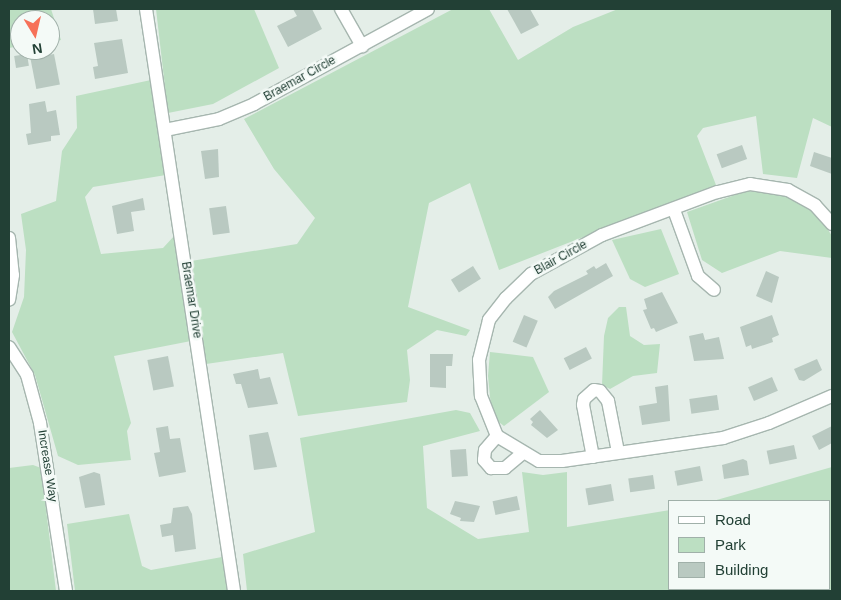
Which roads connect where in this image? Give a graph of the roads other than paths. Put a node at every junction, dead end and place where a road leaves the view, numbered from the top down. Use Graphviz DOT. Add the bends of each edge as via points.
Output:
graph roads {
  1 [pos="146,9"];
  2 [pos="340,9"];
  3 [pos="428,9"];
  4 [pos="362,46"];
  5 [pos="165,130"];
  6 [pos="674,210"];
  7 [pos="832,224"];
  8 [pos="9,238"];
  9 [pos="714,290"];
  10 [pos="9,300"];
  11 [pos="9,347"];
  12 [pos="832,396"];
  13 [pos="497,436"];
  14 [pos="618,452"];
  15 [pos="523,453"];
  16 [pos="593,457"];
  17 [pos="66,591"];
  18 [pos="234,591"];
  1 -- 5 [label="street, Braemar Drive"];
  2 -- 4 [label="street"];
  3 -- 4 [label="street, Braemar Circle"];
  4 -- 5 [label="street, Braemar Circle" via="254,104 219,119"];
  5 -- 18 [label="street, Braemar Drive"];
  6 -- 7 [label="street, Blair Circle" via="717,192 750,184 788,190 815,205"];
  6 -- 9 [label="street" via="698,276"];
  6 -- 13 [label="street, Blair Circle" via="602,235 531,274 506,298 489,320 478,360 481,396"];
  8 -- 10 [label="street" via="13,274"];
  11 -- 17 [label="street, Increase Way" via="27,375 40,423"];
  12 -- 14 [label="street" via="769,423 722,438"];
  13 -- 15 [label="street"];
  13 -- 15 [label="street" via="485,450 484,460 491,468 505,468"];
  14 -- 16 [label="street"];
  14 -- 16 [label="street" via="608,401 600,391 594,390 584,399 583,406"];
  15 -- 16 [label="street" via="539,460"];
}
